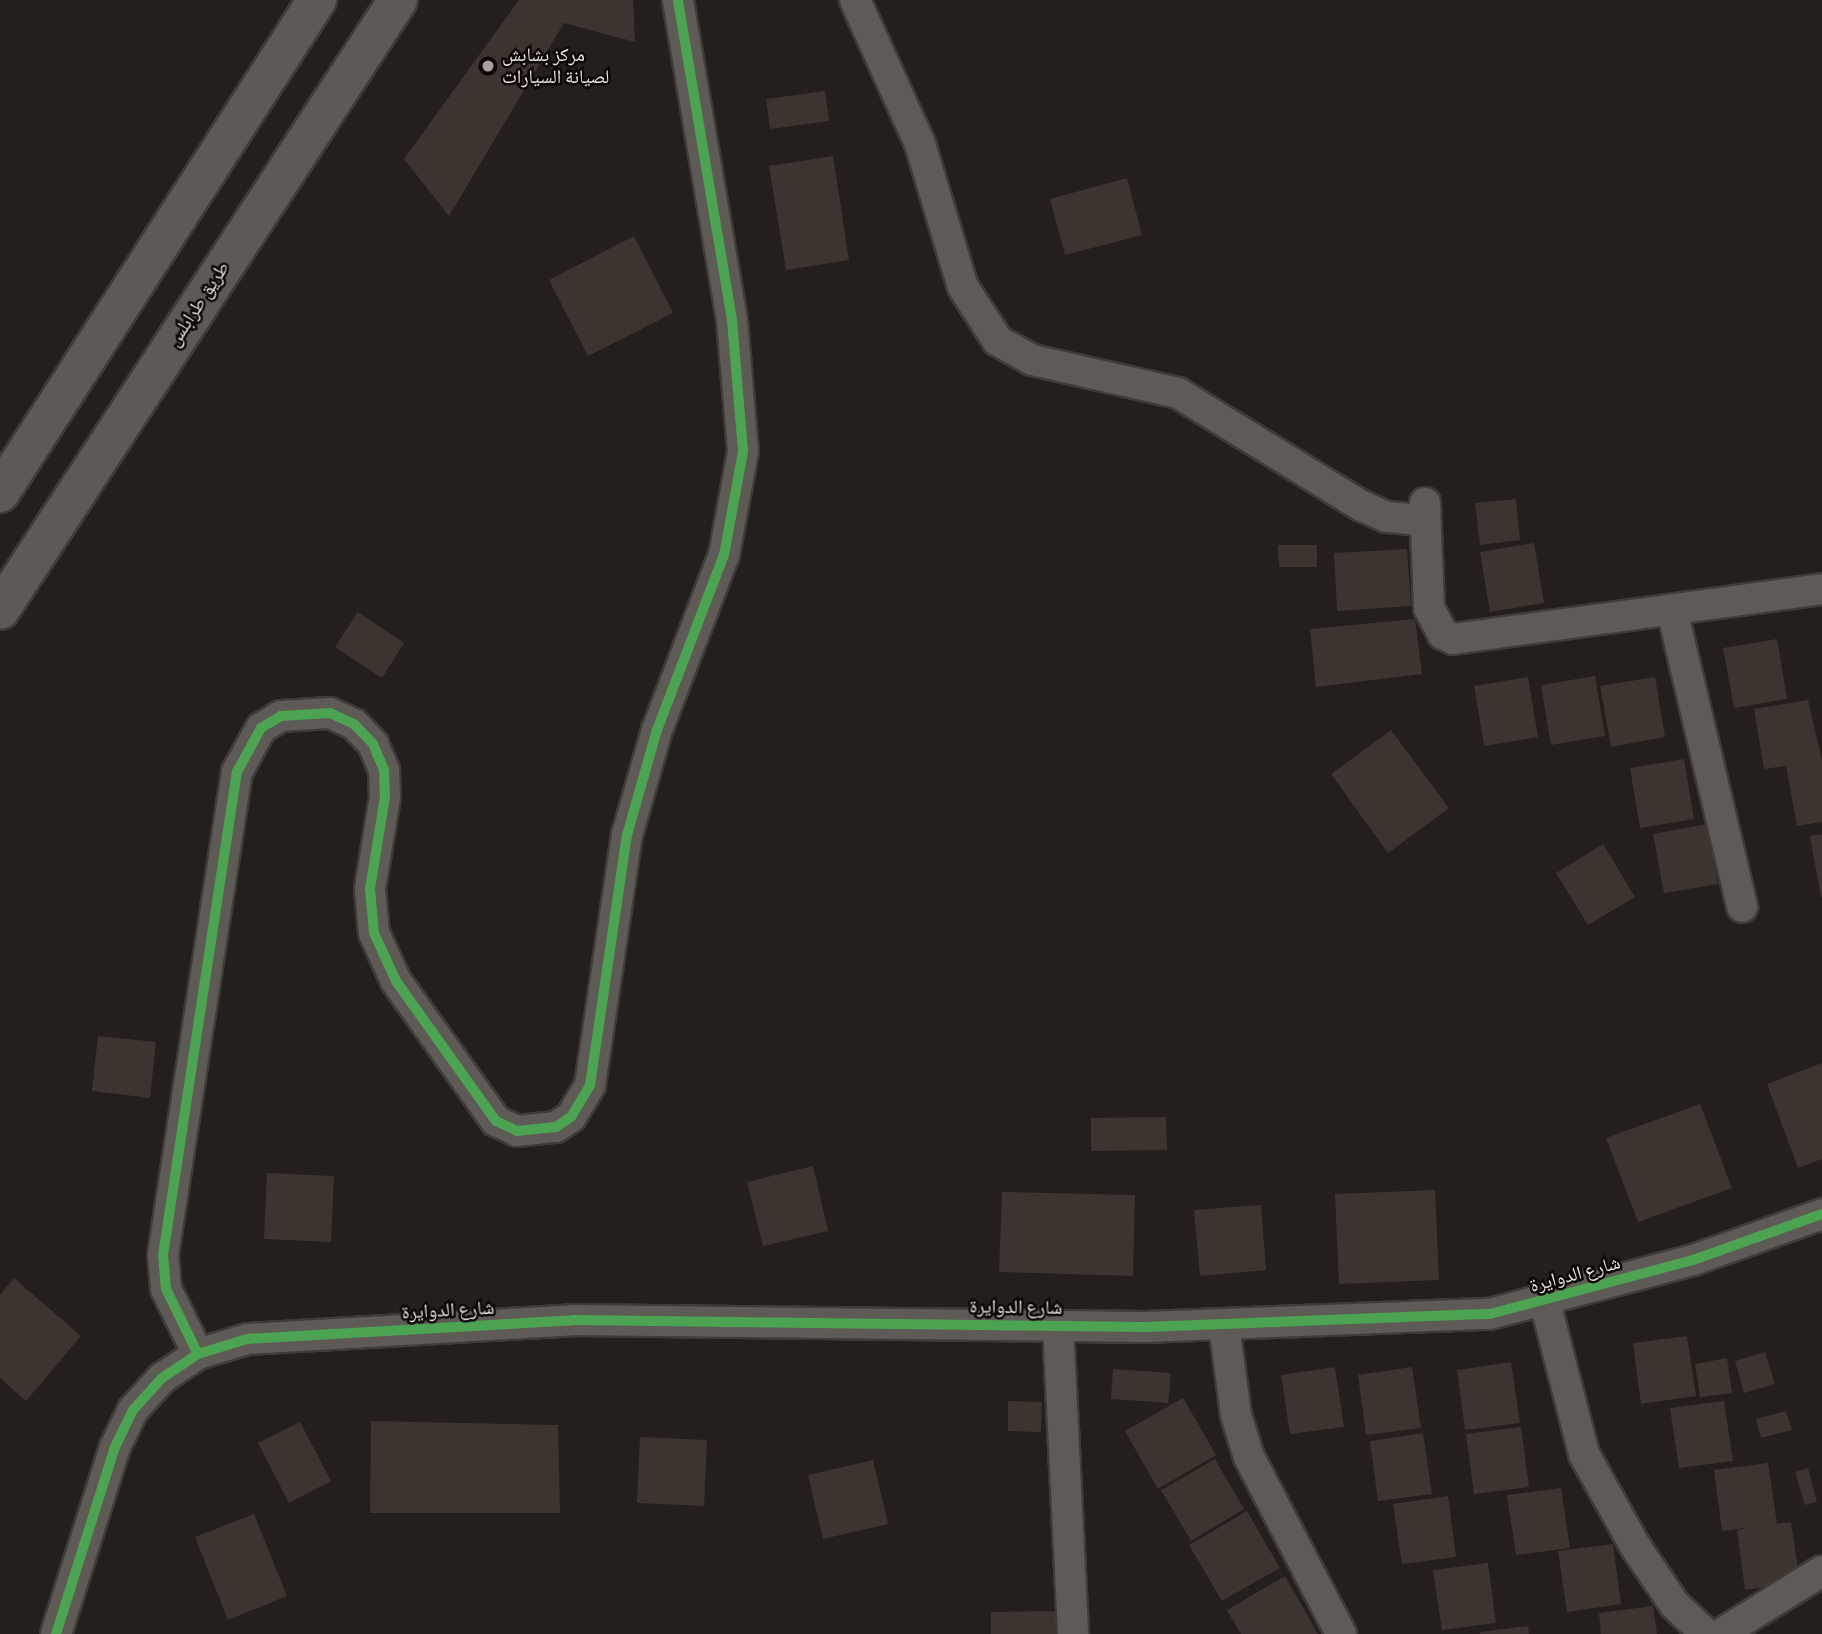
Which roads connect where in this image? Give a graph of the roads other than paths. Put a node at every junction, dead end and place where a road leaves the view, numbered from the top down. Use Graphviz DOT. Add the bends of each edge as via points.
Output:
graph roads {
  1 [pos="317,0"];
  2 [pos="398,0"];
  3 [pos="678,0"];
  4 [pos="855,0"];
  5 [pos="0,493"];
  6 [pos="1822,589"];
  7 [pos="0,610"];
  8 [pos="1672,610"];
  9 [pos="1742,907"];
  10 [pos="1822,1214"];
  11 [pos="1545,1302"];
  12 [pos="1058,1325"];
  13 [pos="1224,1325"];
  14 [pos="198,1354"];
  15 [pos="1822,1571"];
  16 [pos="56,1634"];
  17 [pos="1073,1634"];
  18 [pos="1341,1634"];
  19 [pos="1706,1634"];
  20 [pos="1721,1634"];
  1 -- 5 [label="highway"];
  2 -- 7 [label="highway, طريق طرابلس"];
  3 -- 14 [label="street" via="732,320 743,451 724,555 657,730 630,824 590,1085 571,1117 556,1127 517,1131 496,1121 396,981 374,933 370,889 385,797 373,744 354,724 330,713 281,716 261,728 237,772 163,1255 166,1289"];
  4 -- 8 [label="street" via="920,144 963,287 999,341 1032,360 1178,393 1362,506 1425,511 1429,608 1443,634 1454,639"];
  6 -- 8 [label="street"];
  8 -- 9 [label="street"];
  10 -- 11 [label="street, شارع الدوايرة"];
  11 -- 13 [label="street, شارع الدوايرة" via="1490,1314"];
  11 -- 19 [label="street" via="1584,1454 1648,1566 1675,1605"];
  12 -- 13 [label="street, شارع الدوايرة"];
  12 -- 14 [label="street, شارع الدوايرة" via="573,1320 247,1339"];
  12 -- 17 [label="street"];
  13 -- 18 [label="street" via="1236,1415 1249,1457"];
  14 -- 16 [label="street, شارع الدوايرة" via="162,1378 127,1423"];
  15 -- 20 [label="street"];
}
